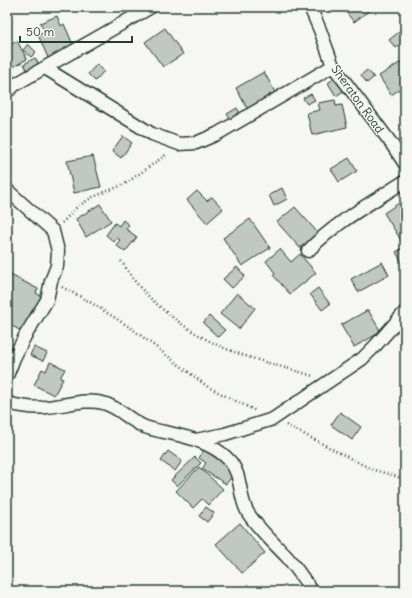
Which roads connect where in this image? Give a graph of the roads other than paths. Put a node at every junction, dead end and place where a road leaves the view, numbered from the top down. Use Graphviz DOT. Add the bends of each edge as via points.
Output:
graph roads {
  1 [pos="151,7"];
  2 [pos="310,7"];
  3 [pos="333,66"];
  4 [pos="45,68"];
  5 [pos="7,92"];
  6 [pos="405,164"];
  7 [pos="405,181"];
  8 [pos="7,190"];
  9 [pos="308,251"];
  10 [pos="405,312"];
  11 [pos="7,376"];
  12 [pos="7,403"];
  13 [pos="196,440"];
  14 [pos="312,591"];
  1 -- 4 [label="street"];
  2 -- 3 [label="street, Sheraton Road"];
  3 -- 4 [label="street" via="217,134 196,143 179,144 152,134"];
  3 -- 6 [label="street, Sheraton Road"];
  4 -- 5 [label="street"];
  7 -- 9 [label="street" via="348,216"];
  8 -- 11 [label="street" via="53,231 58,251 57,266 47,300 25,336"];
  10 -- 13 [label="street" via="362,359 273,419"];
  12 -- 13 [label="street" via="46,408 72,403 103,402 144,427"];
  13 -- 14 [label="street" via="217,450 230,461 239,480 248,512 258,527 288,558"];
}
